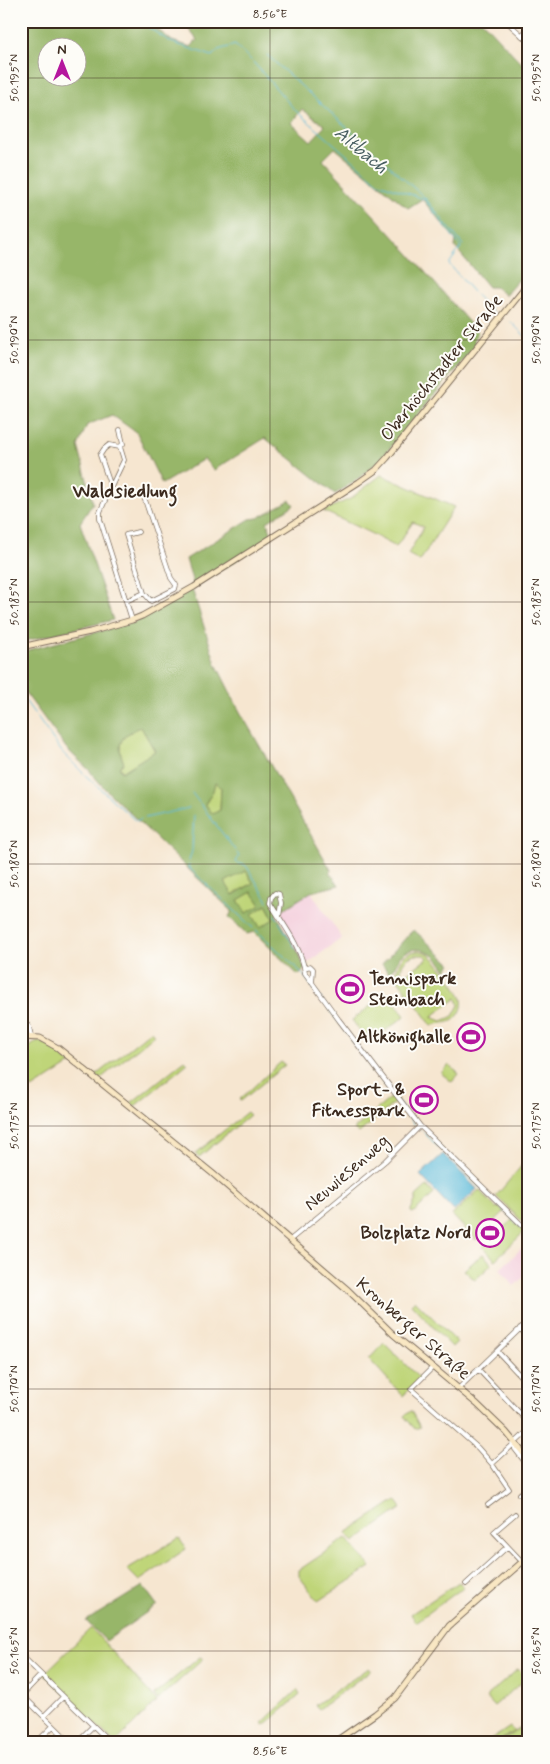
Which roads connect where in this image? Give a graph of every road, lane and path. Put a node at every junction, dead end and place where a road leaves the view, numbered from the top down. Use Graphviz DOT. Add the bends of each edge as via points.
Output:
graph roads {
  1 [pos="506,21"];
  2 [pos="529,26"];
  3 [pos="522,36"];
  4 [pos="529,42"];
  5 [pos="529,283"];
  6 [pos="523,290"];
  7 [pos="529,296"];
  8 [pos="120,430"];
  9 [pos="120,447"];
  10 [pos="111,487"];
  11 [pos="146,500"];
  12 [pos="138,532"];
  13 [pos="144,593"];
  14 [pos="126,601"];
  15 [pos="132,620"];
  16 [pos="21,647"];
  17 [pos="279,918"];
  18 [pos="305,968"];
  19 [pos="312,983"];
  20 [pos="21,1018"];
  21 [pos="26,1036"];
  22 [pos="420,1126"];
  23 [pos="529,1232"];
  24 [pos="290,1240"];
  25 [pos="529,1320"];
  26 [pos="520,1328"];
  27 [pos="529,1338"];
  28 [pos="497,1350"];
  29 [pos="432,1368"];
  30 [pos="478,1369"];
  31 [pos="529,1385"];
  32 [pos="460,1388"];
  33 [pos="529,1424"];
  34 [pos="529,1430"];
  35 [pos="515,1443"];
  36 [pos="529,1460"];
  37 [pos="492,1464"];
  38 [pos="529,1466"];
  39 [pos="529,1487"];
  40 [pos="520,1494"];
  41 [pos="488,1506"];
  42 [pos="515,1514"];
  43 [pos="507,1547"];
  44 [pos="529,1556"];
  45 [pos="520,1563"];
  46 [pos="529,1569"];
  47 [pos="466,1584"];
  48 [pos="22,1658"];
  49 [pos="42,1675"];
  50 [pos="21,1682"];
  51 [pos="28,1688"];
  52 [pos="22,1695"];
  53 [pos="63,1697"];
  54 [pos="44,1716"];
  55 [pos="53,1726"];
  56 [pos="93,1726"];
  57 [pos="36,1743"];
  58 [pos="71,1743"];
  59 [pos="76,1743"];
  60 [pos="110,1743"];
  61 [pos="333,1743"];
  1 -- 3 [label="street"];
  2 -- 3 [label="street"];
  3 -- 4 [label="street"];
  5 -- 6 [label="main road, Oberhöchstadter Straße"];
  6 -- 7 [label="main road"];
  6 -- 15 [label="main road, Oberhöchstadter Straße" via="376,470 194,587"];
  8 -- 9 [label="street" via="123,444"];
  9 -- 10 [label="street" via="124,460"];
  9 -- 10 [label="street" via="109,446 100,455"];
  10 -- 14 [label="street" via="100,519"];
  11 -- 13 [label="street" via="176,586 151,601"];
  12 -- 13 [label="street" via="126,535"];
  13 -- 14 [label="street"];
  14 -- 15 [label="street"];
  15 -- 16 [label="main road, Oberhöchstadter Straße"];
  17 -- 17 [label="street" via="281,900 278,894 272,896 270,904"];
  17 -- 18 [label="street"];
  18 -- 19 [label="street"];
  18 -- 19 [label="street" via="310,966 313,969"];
  19 -- 22 [label="street"];
  20 -- 21 [label="street" via="25,1022"];
  21 -- 24 [label="main road, Kronberger Straße" via="44,1039 58,1048"];
  22 -- 23 [label="street"];
  22 -- 24 [label="street, Neuwiesenweg" via="385,1161"];
  24 -- 29 [label="main road, Kronberger Straße"];
  25 -- 26 [label="street"];
  26 -- 27 [label="street"];
  26 -- 28 [label="street"];
  28 -- 30 [label="street"];
  28 -- 31 [label="street"];
  29 -- 32 [label="main road, Kronberger Straße"];
  29 -- 37 [label="street" via="411,1389"];
  30 -- 32 [label="street"];
  30 -- 33 [label="street"];
  32 -- 35 [label="main road, Kronberger Straße"];
  34 -- 35 [label="street"];
  35 -- 36 [label="main road, Kronberger Straße"];
  35 -- 37 [label="street"];
  35 -- 38 [label="street, Kronberger Straße" via="515,1449"];
  37 -- 41 [label="street" via="509,1489"];
  39 -- 40 [label="street"];
  42 -- 43 [label="street" via="494,1532"];
  43 -- 45 [label="street"];
  43 -- 47 [label="street"];
  44 -- 45 [label="main road"];
  45 -- 46 [label="street"];
  45 -- 61 [label="main road" via="442,1634 395,1698"];
  48 -- 49 [label="street"];
  49 -- 51 [label="street"];
  49 -- 53 [label="street"];
  50 -- 51 [label="street"];
  51 -- 52 [label="street"];
  52 -- 54 [label="street"];
  53 -- 54 [label="street"];
  53 -- 56 [label="street"];
  54 -- 55 [label="street"];
  55 -- 57 [label="street"];
  55 -- 58 [label="street"];
  56 -- 59 [label="street"];
  56 -- 60 [label="street"];
}
